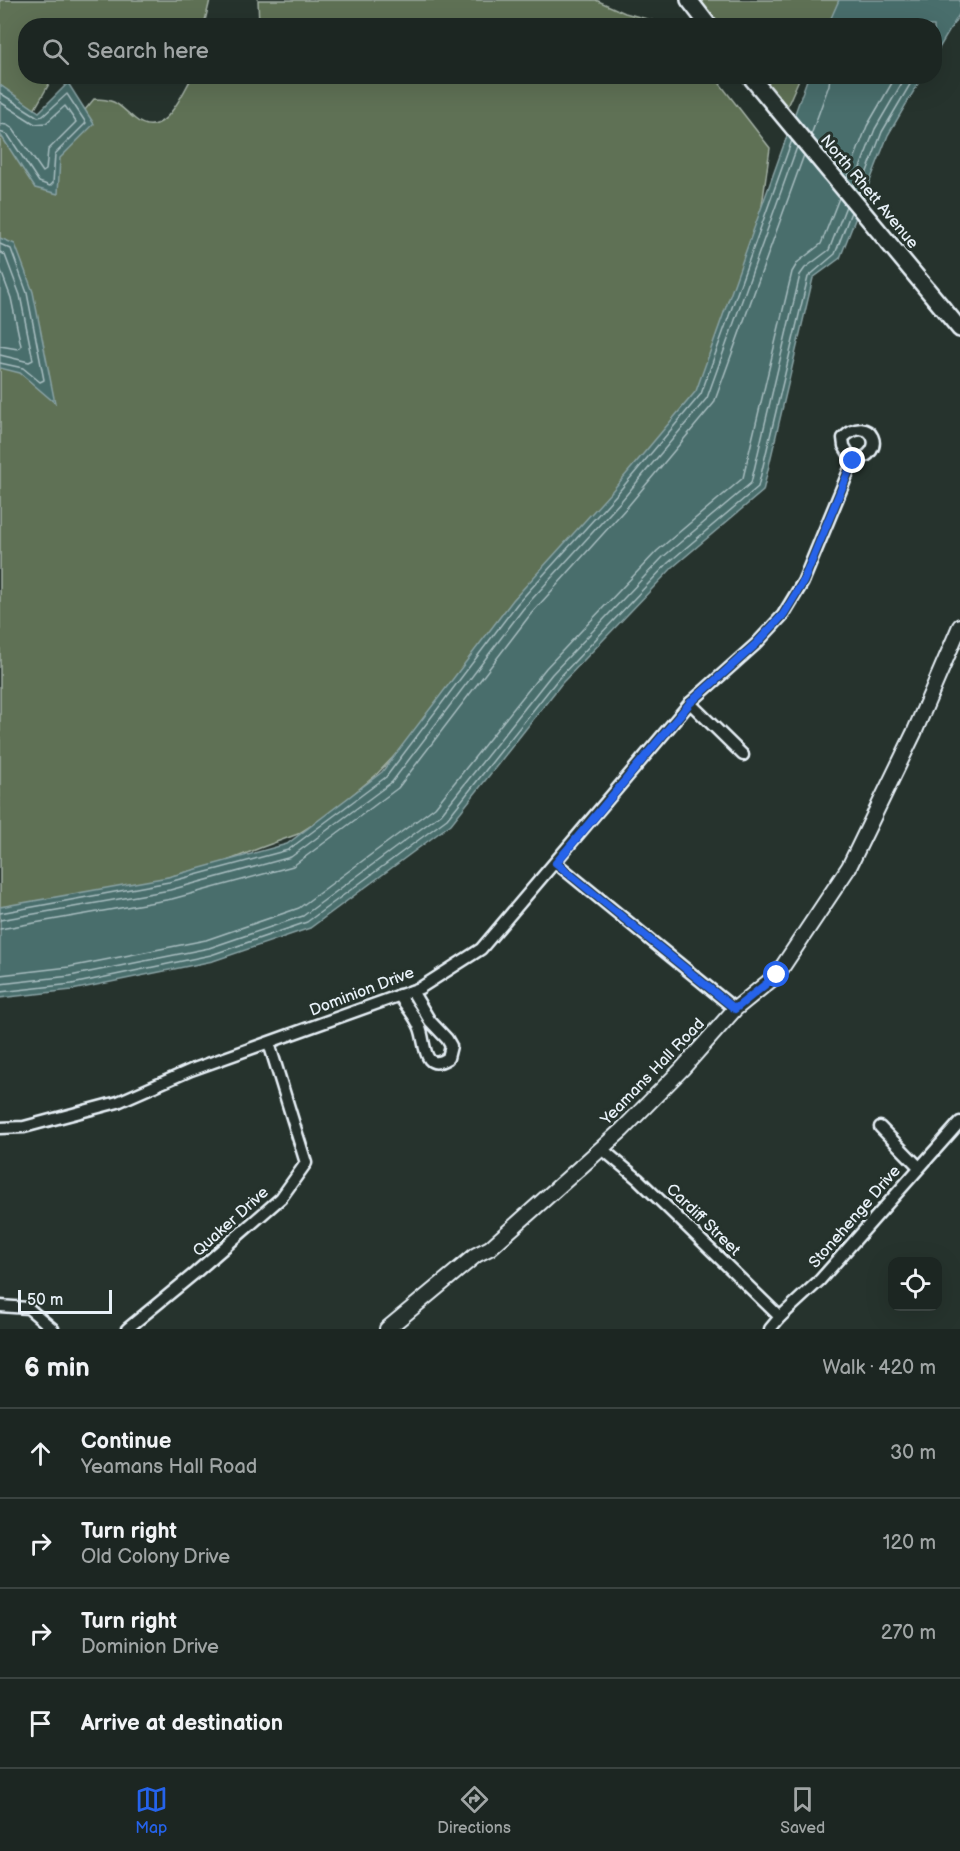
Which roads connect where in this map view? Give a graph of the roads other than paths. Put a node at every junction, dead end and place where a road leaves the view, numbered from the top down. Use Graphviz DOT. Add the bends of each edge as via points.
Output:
graph roads {
  1 [pos="689,0"];
  2 [pos="703,18"];
  3 [pos="756,84"];
  4 [pos="960,329"];
  5 [pos="853,461"];
  6 [pos="960,626"];
  7 [pos="690,703"];
  8 [pos="743,755"];
  9 [pos="556,863"];
  10 [pos="412,991"];
  11 [pos="399,995"];
  12 [pos="735,1009"];
  13 [pos="269,1043"];
  14 [pos="960,1122"];
  15 [pos="880,1127"];
  16 [pos="0,1128"];
  17 [pos="601,1148"];
  18 [pos="919,1167"];
  19 [pos="0,1306"];
  20 [pos="780,1317"];
  21 [pos="53,1329"];
  22 [pos="127,1329"];
  23 [pos="387,1329"];
  24 [pos="770,1329"];
  1 -- 2 [label="main road"];
  3 -- 4 [label="main road, North Rhett Avenue"];
  5 -- 7 [label="street, Dominion Drive" via="803,582 783,615"];
  6 -- 12 [label="street, Yeamans Hall Road" via="849,867 777,975"];
  7 -- 8 [label="street"];
  7 -- 9 [label="street, Dominion Drive"];
  9 -- 10 [label="street, Dominion Drive" via="481,950"];
  9 -- 12 [label="street"];
  10 -- 11 [label="street, Dominion Drive"];
  10 -- 11 [label="street" via="425,1024"];
  11 -- 13 [label="street, Dominion Drive"];
  12 -- 17 [label="street, Yeamans Hall Road" via="682,1069"];
  13 -- 16 [label="street, Dominion Drive" via="191,1070 118,1102 24,1127"];
  13 -- 22 [label="street, Quaker Drive" via="306,1163 281,1198"];
  14 -- 18 [label="street, Stonehenge Drive"];
  15 -- 18 [label="street"];
  17 -- 20 [label="street, Cardiff Street"];
  17 -- 23 [label="street, Yeamans Hall Road" via="490,1248 476,1255"];
  18 -- 20 [label="street, Stonehenge Drive" via="820,1280"];
  19 -- 21 [label="street" via="28,1308"];
  20 -- 24 [label="street, Stonehenge Drive"];
}
